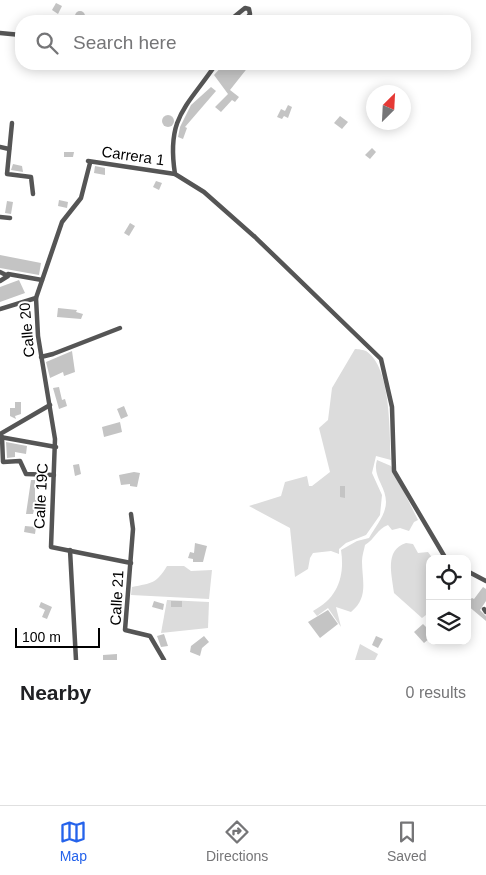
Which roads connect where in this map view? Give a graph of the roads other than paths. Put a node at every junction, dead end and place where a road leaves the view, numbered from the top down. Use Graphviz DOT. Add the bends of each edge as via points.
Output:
graph roads {
  1 [pos="236,15"];
  2 [pos="249,15"];
  3 [pos="0,33"];
  4 [pos="15,34"];
  5 [pos="211,70"];
  6 [pos="12,124"];
  7 [pos="0,147"];
  8 [pos="9,149"];
  9 [pos="89,162"];
  10 [pos="176,174"];
  11 [pos="33,194"];
  12 [pos="0,217"];
  13 [pos="10,218"];
  14 [pos="0,272"];
  15 [pos="8,274"];
  16 [pos="0,280"];
  17 [pos="42,280"];
  18 [pos="36,298"];
  19 [pos="0,309"];
  20 [pos="120,328"];
  21 [pos="41,357"];
  22 [pos="50,405"];
  23 [pos="1,436"];
  24 [pos="56,447"];
  25 [pos="54,475"];
  26 [pos="131,514"];
  27 [pos="70,550"];
  28 [pos="444,555"];
  29 [pos="131,563"];
  30 [pos="471,573"];
  31 [pos="486,581"];
  32 [pos="76,660"];
  33 [pos="164,660"];
  1 -- 2 [label="street" via="245,8 249,9"];
  3 -- 4 [label="street"];
  5 -- 10 [label="street" via="182,109 172,138"];
  6 -- 8 [label="street"];
  7 -- 8 [label="street"];
  8 -- 11 [label="street" via="7,174 31,178"];
  9 -- 10 [label="street, Carrera 1"];
  9 -- 17 [label="street, Calle 20" via="81,198 62,222"];
  10 -- 28 [label="street" via="204,192 255,237 382,359 392,407 394,471"];
  12 -- 13 [label="street"];
  14 -- 15 [label="street"];
  15 -- 16 [label="street"];
  15 -- 17 [label="street"];
  17 -- 18 [label="street, Calle 20"];
  18 -- 19 [label="street"];
  18 -- 21 [label="street, Calle 20"];
  20 -- 21 [label="street"];
  21 -- 22 [label="street, Calle 20"];
  22 -- 23 [label="street"];
  22 -- 24 [label="street, Calle 20"];
  23 -- 24 [label="street"];
  23 -- 25 [label="street" via="3,462 20,461 26,474"];
  24 -- 25 [label="street, Calle 19C"];
  25 -- 27 [label="street, Calle 19C" via="51,546"];
  26 -- 29 [label="street, Calle 21"];
  27 -- 29 [label="street"];
  27 -- 32 [label="street"];
  29 -- 33 [label="street, Calle 21" via="125,630 150,636"];
  30 -- 31 [label="street"];
}
